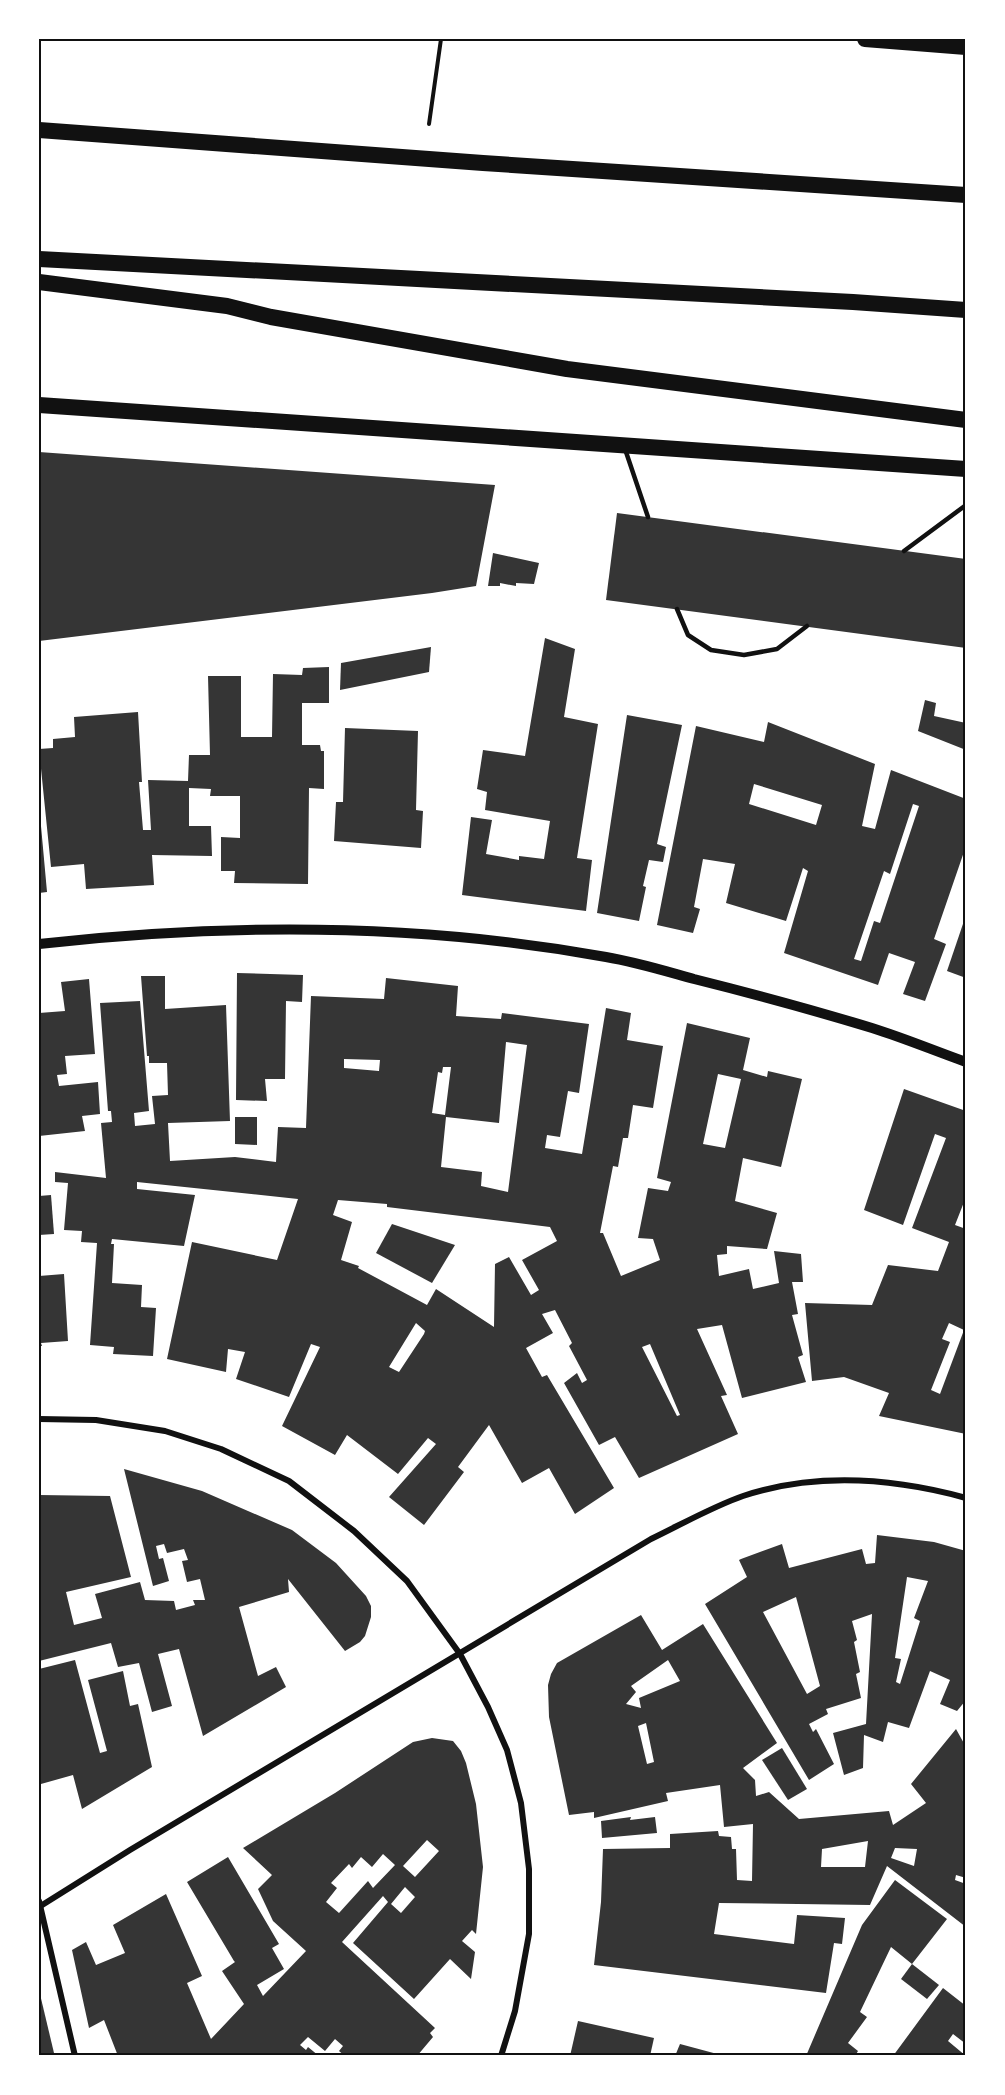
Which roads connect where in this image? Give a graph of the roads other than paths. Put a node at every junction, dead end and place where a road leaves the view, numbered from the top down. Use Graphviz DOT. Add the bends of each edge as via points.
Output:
graph roads {
  1 [pos="865,39"];
  2 [pos="966,47"];
  3 [pos="39,130"];
  4 [pos="966,195"];
  5 [pos="39,259"];
  6 [pos="39,282"];
  7 [pos="966,310"];
  8 [pos="39,405"];
  9 [pos="966,420"];
  10 [pos="624,446"];
  11 [pos="966,470"];
  12 [pos="966,505"];
  13 [pos="648,517"];
  14 [pos="904,551"];
  15 [pos="677,609"];
  16 [pos="807,626"];
  17 [pos="39,944"];
  18 [pos="966,1062"];
  19 [pos="39,1419"];
  20 [pos="966,1498"];
  21 [pos="460,1654"];
  22 [pos="39,1905"];
  23 [pos="75,2056"];
  24 [pos="501,2056"];
  1 -- 2 [label="highway"];
  3 -- 4 [label="highway"];
  5 -- 7 [label="highway"];
  6 -- 9 [label="highway" via="227,306 567,369"];
  8 -- 10 [label="highway"];
  10 -- 11 [label="highway"];
  10 -- 13 [label="lane"];
  12 -- 14 [label="lane"];
  15 -- 16 [label="lane" via="688,635 711,650 744,655 777,649"];
  17 -- 18 [label="street" via="89,938 263,931 382,932 522,945 608,957 740,990 874,1029"];
  19 -- 21 [label="street" via="96,1420 165,1431 221,1449 289,1481 354,1531 407,1581"];
  20 -- 21 [label="street" via="903,1483 852,1480 796,1482 742,1496 651,1539"];
  21 -- 22 [label="street"];
  21 -- 24 [label="street" via="507,1750 521,1803 529,1869 529,1934 515,2011"];
  22 -- 23 [label="street"];
}
